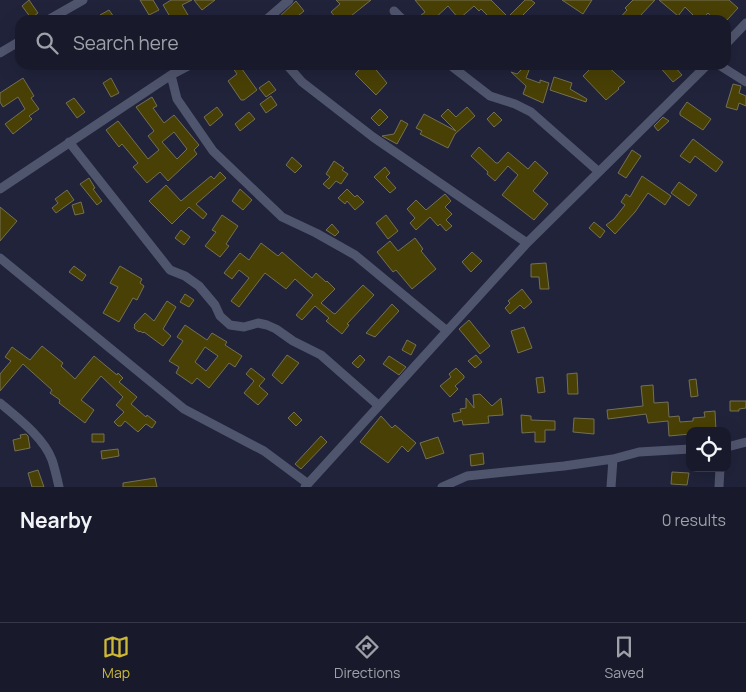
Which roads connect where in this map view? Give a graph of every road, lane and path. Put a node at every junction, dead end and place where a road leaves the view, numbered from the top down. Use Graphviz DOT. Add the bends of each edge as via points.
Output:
graph roads {
  1 [pos="83,0"];
  2 [pos="289,0"];
  3 [pos="394,11"];
  4 [pos="57,15"];
  5 [pos="272,15"];
  6 [pos="398,15"];
  7 [pos="746,23"];
  8 [pos="731,39"];
  9 [pos="15,44"];
  10 [pos="0,53"];
  11 [pos="180,70"];
  12 [pos="291,70"];
  13 [pos="456,70"];
  14 [pos="701,70"];
  15 [pos="727,70"];
  16 [pos="171,75"];
  17 [pos="746,82"];
  18 [pos="69,142"];
  19 [pos="599,172"];
  20 [pos="0,189"];
  21 [pos="527,243"];
  22 [pos="0,258"];
  23 [pos="447,331"];
  24 [pos="0,403"];
  25 [pos="378,405"];
  26 [pos="746,442"];
  27 [pos="731,446"];
  28 [pos="686,449"];
  29 [pos="613,459"];
  30 [pos="720,472"];
  31 [pos="306,485"];
  32 [pos="59,487"];
  33 [pos="442,487"];
  34 [pos="612,487"];
  35 [pos="719,487"];
  1 -- 4 [label="street"];
  2 -- 5 [label="street"];
  3 -- 6 [label="street"];
  7 -- 8 [label="street"];
  9 -- 10 [label="street"];
  11 -- 16 [label="street"];
  12 -- 21 [label="street" via="302,82 373,137"];
  13 -- 19 [label="street" via="490,96 530,112"];
  14 -- 19 [label="street"];
  15 -- 17 [label="street"];
  16 -- 18 [label="street"];
  16 -- 23 [label="street" via="177,99 213,151 282,217 355,255"];
  18 -- 20 [label="street"];
  18 -- 25 [label="street" via="170,270 199,286 230,325 267,324 321,355"];
  19 -- 21 [label="street"];
  21 -- 23 [label="street"];
  22 -- 31 [label="street" via="184,409 264,451"];
  23 -- 25 [label="street"];
  24 -- 32 [label="street" via="41,443 52,459"];
  25 -- 31 [label="street"];
  26 -- 27 [label="street"];
  28 -- 29 [label="street" via="638,452"];
  29 -- 33 [label="street" via="467,476"];
  29 -- 34 [label="street"];
  30 -- 35 [label="street"];
}
